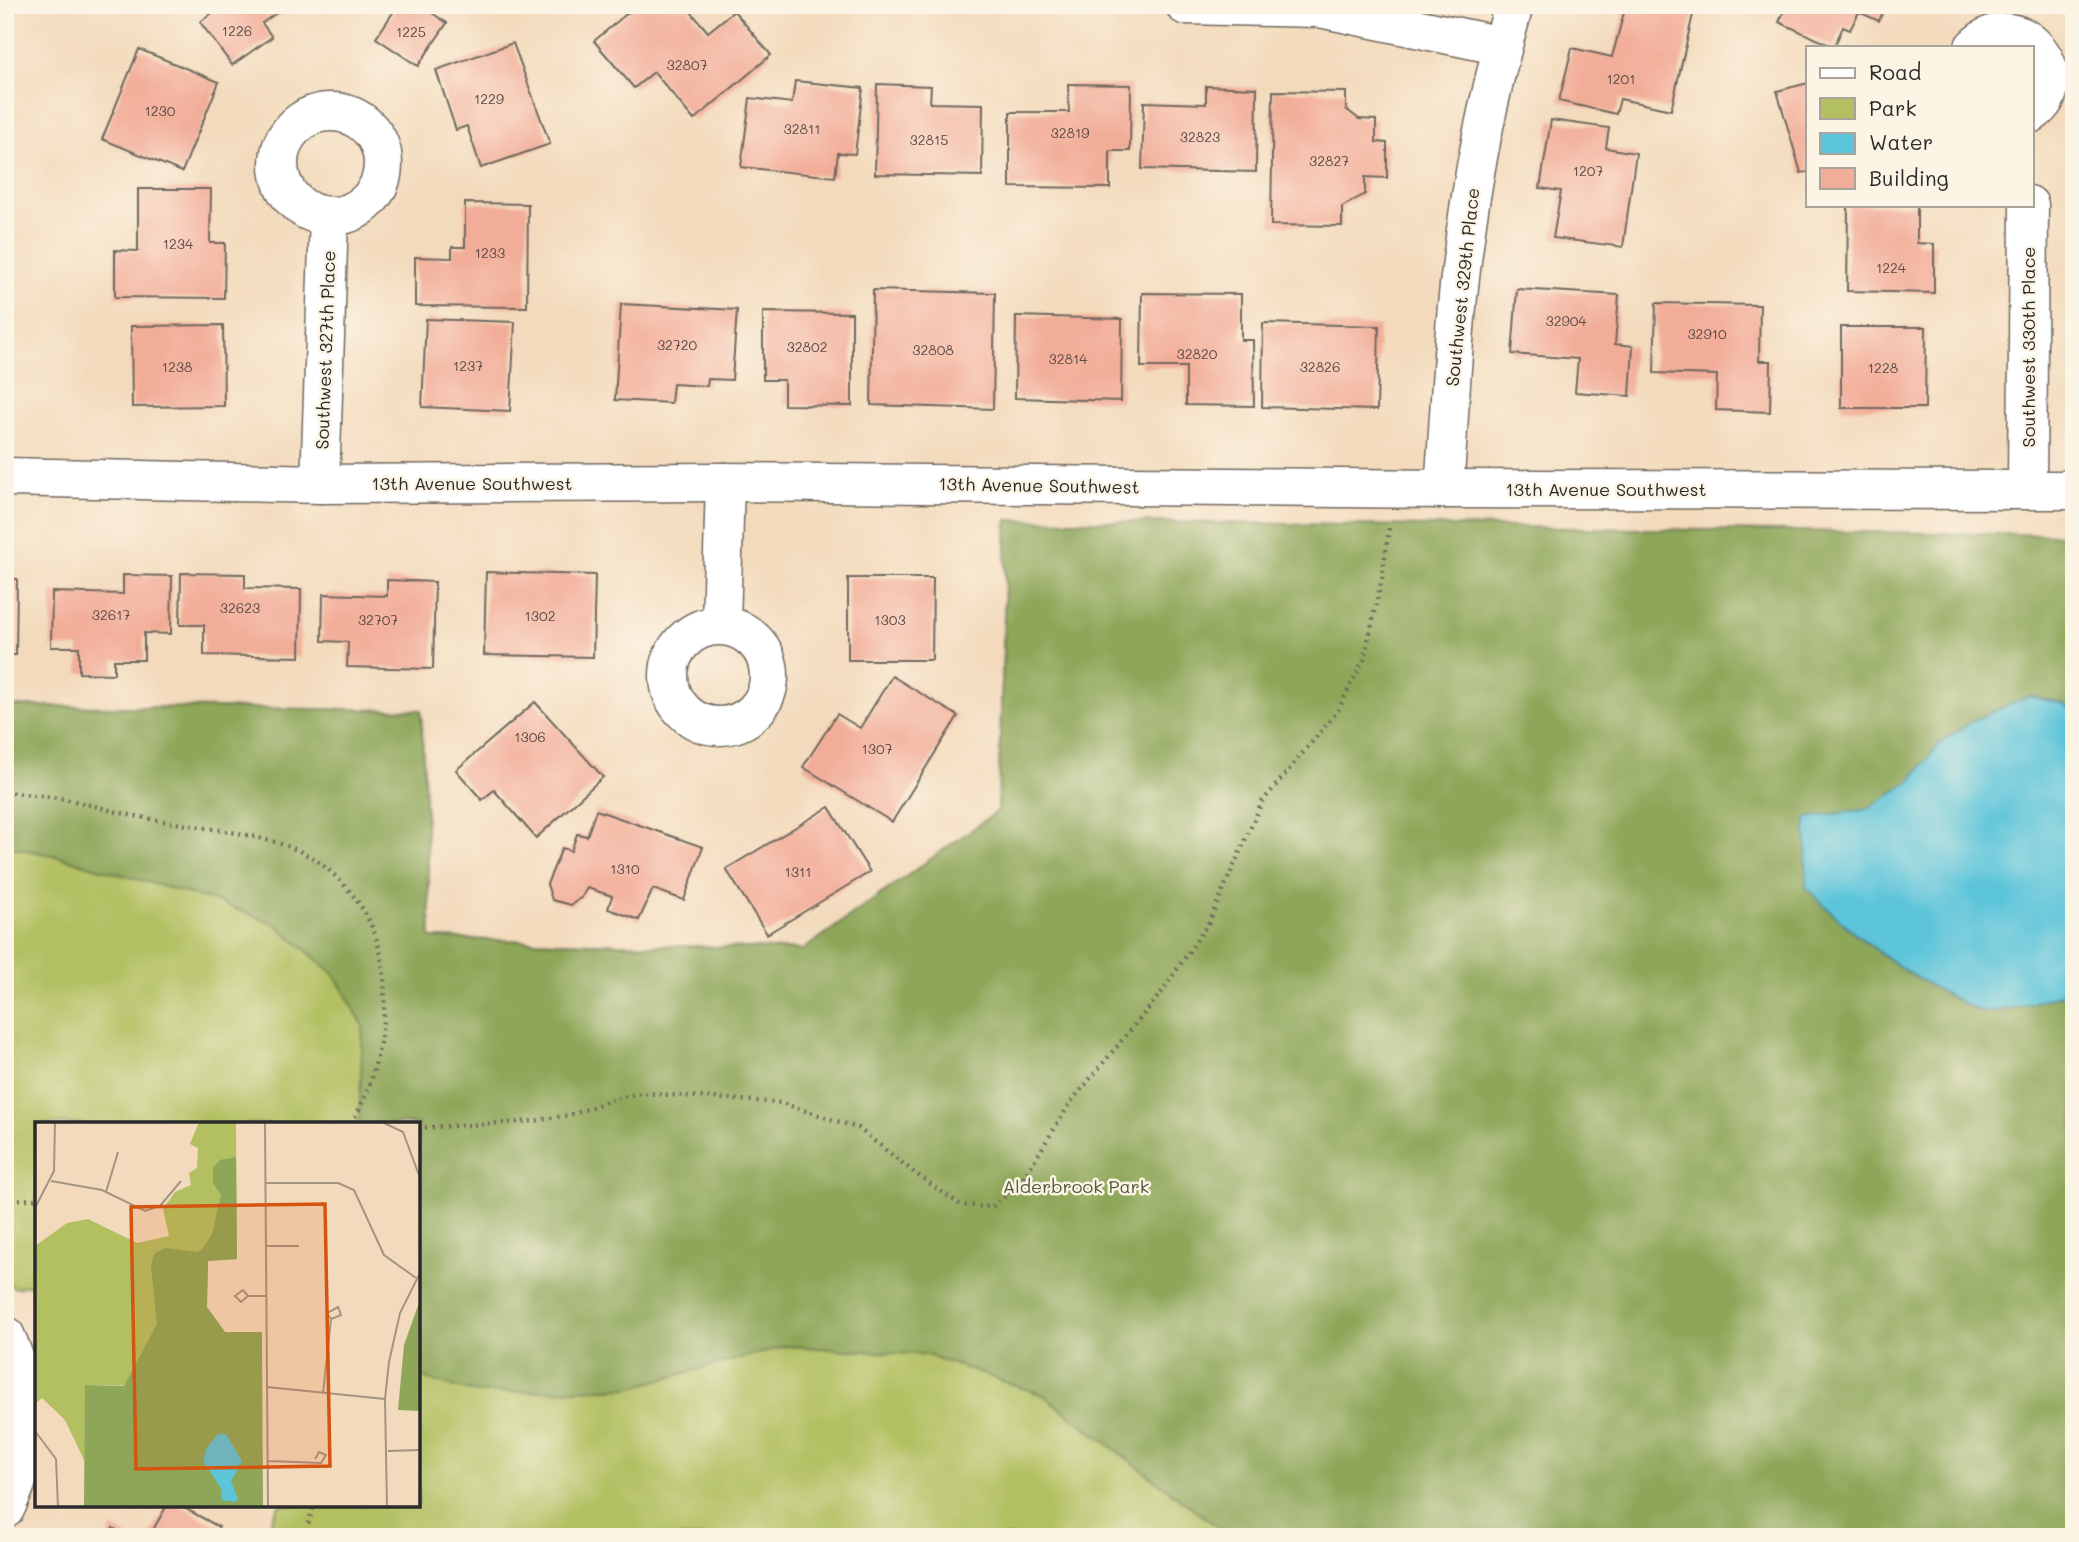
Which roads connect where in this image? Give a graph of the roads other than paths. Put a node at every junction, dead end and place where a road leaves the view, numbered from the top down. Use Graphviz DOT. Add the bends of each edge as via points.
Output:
graph roads {
  1 [pos="1185,5"];
  2 [pos="1514,5"];
  3 [pos="1502,46"];
  4 [pos="1975,46"];
  5 [pos="2034,112"];
  6 [pos="2029,206"];
  7 [pos="329,217"];
  8 [pos="5,477"];
  9 [pos="724,482"];
  10 [pos="320,484"];
  11 [pos="1444,489"];
  12 [pos="2027,489"];
  13 [pos="2074,490"];
  14 [pos="721,625"];
  15 [pos="5,1335"];
  16 [pos="5,1509"];
  1 -- 3 [label="street" via="1319,8"];
  2 -- 3 [label="street, Southwest 329th Place"];
  3 -- 11 [label="street, Southwest 329th Place" via="1461,263"];
  4 -- 5 [label="street" via="1993,33 2008,30 2037,40 2053,67 2053,83"];
  6 -- 12 [label="street, Southwest 330th Place"];
  7 -- 10 [label="street, Southwest 327th Place"];
  8 -- 10 [label="street, 13th Avenue Southwest"];
  9 -- 10 [label="street, 13th Avenue Southwest"];
  9 -- 11 [label="street, 13th Avenue Southwest"];
  9 -- 14 [label="street"];
  11 -- 12 [label="street, 13th Avenue Southwest"];
  12 -- 13 [label="street, 13th Avenue Southwest"];
  15 -- 16 [label="street" via="18,1366 27,1434 20,1471"];
}
